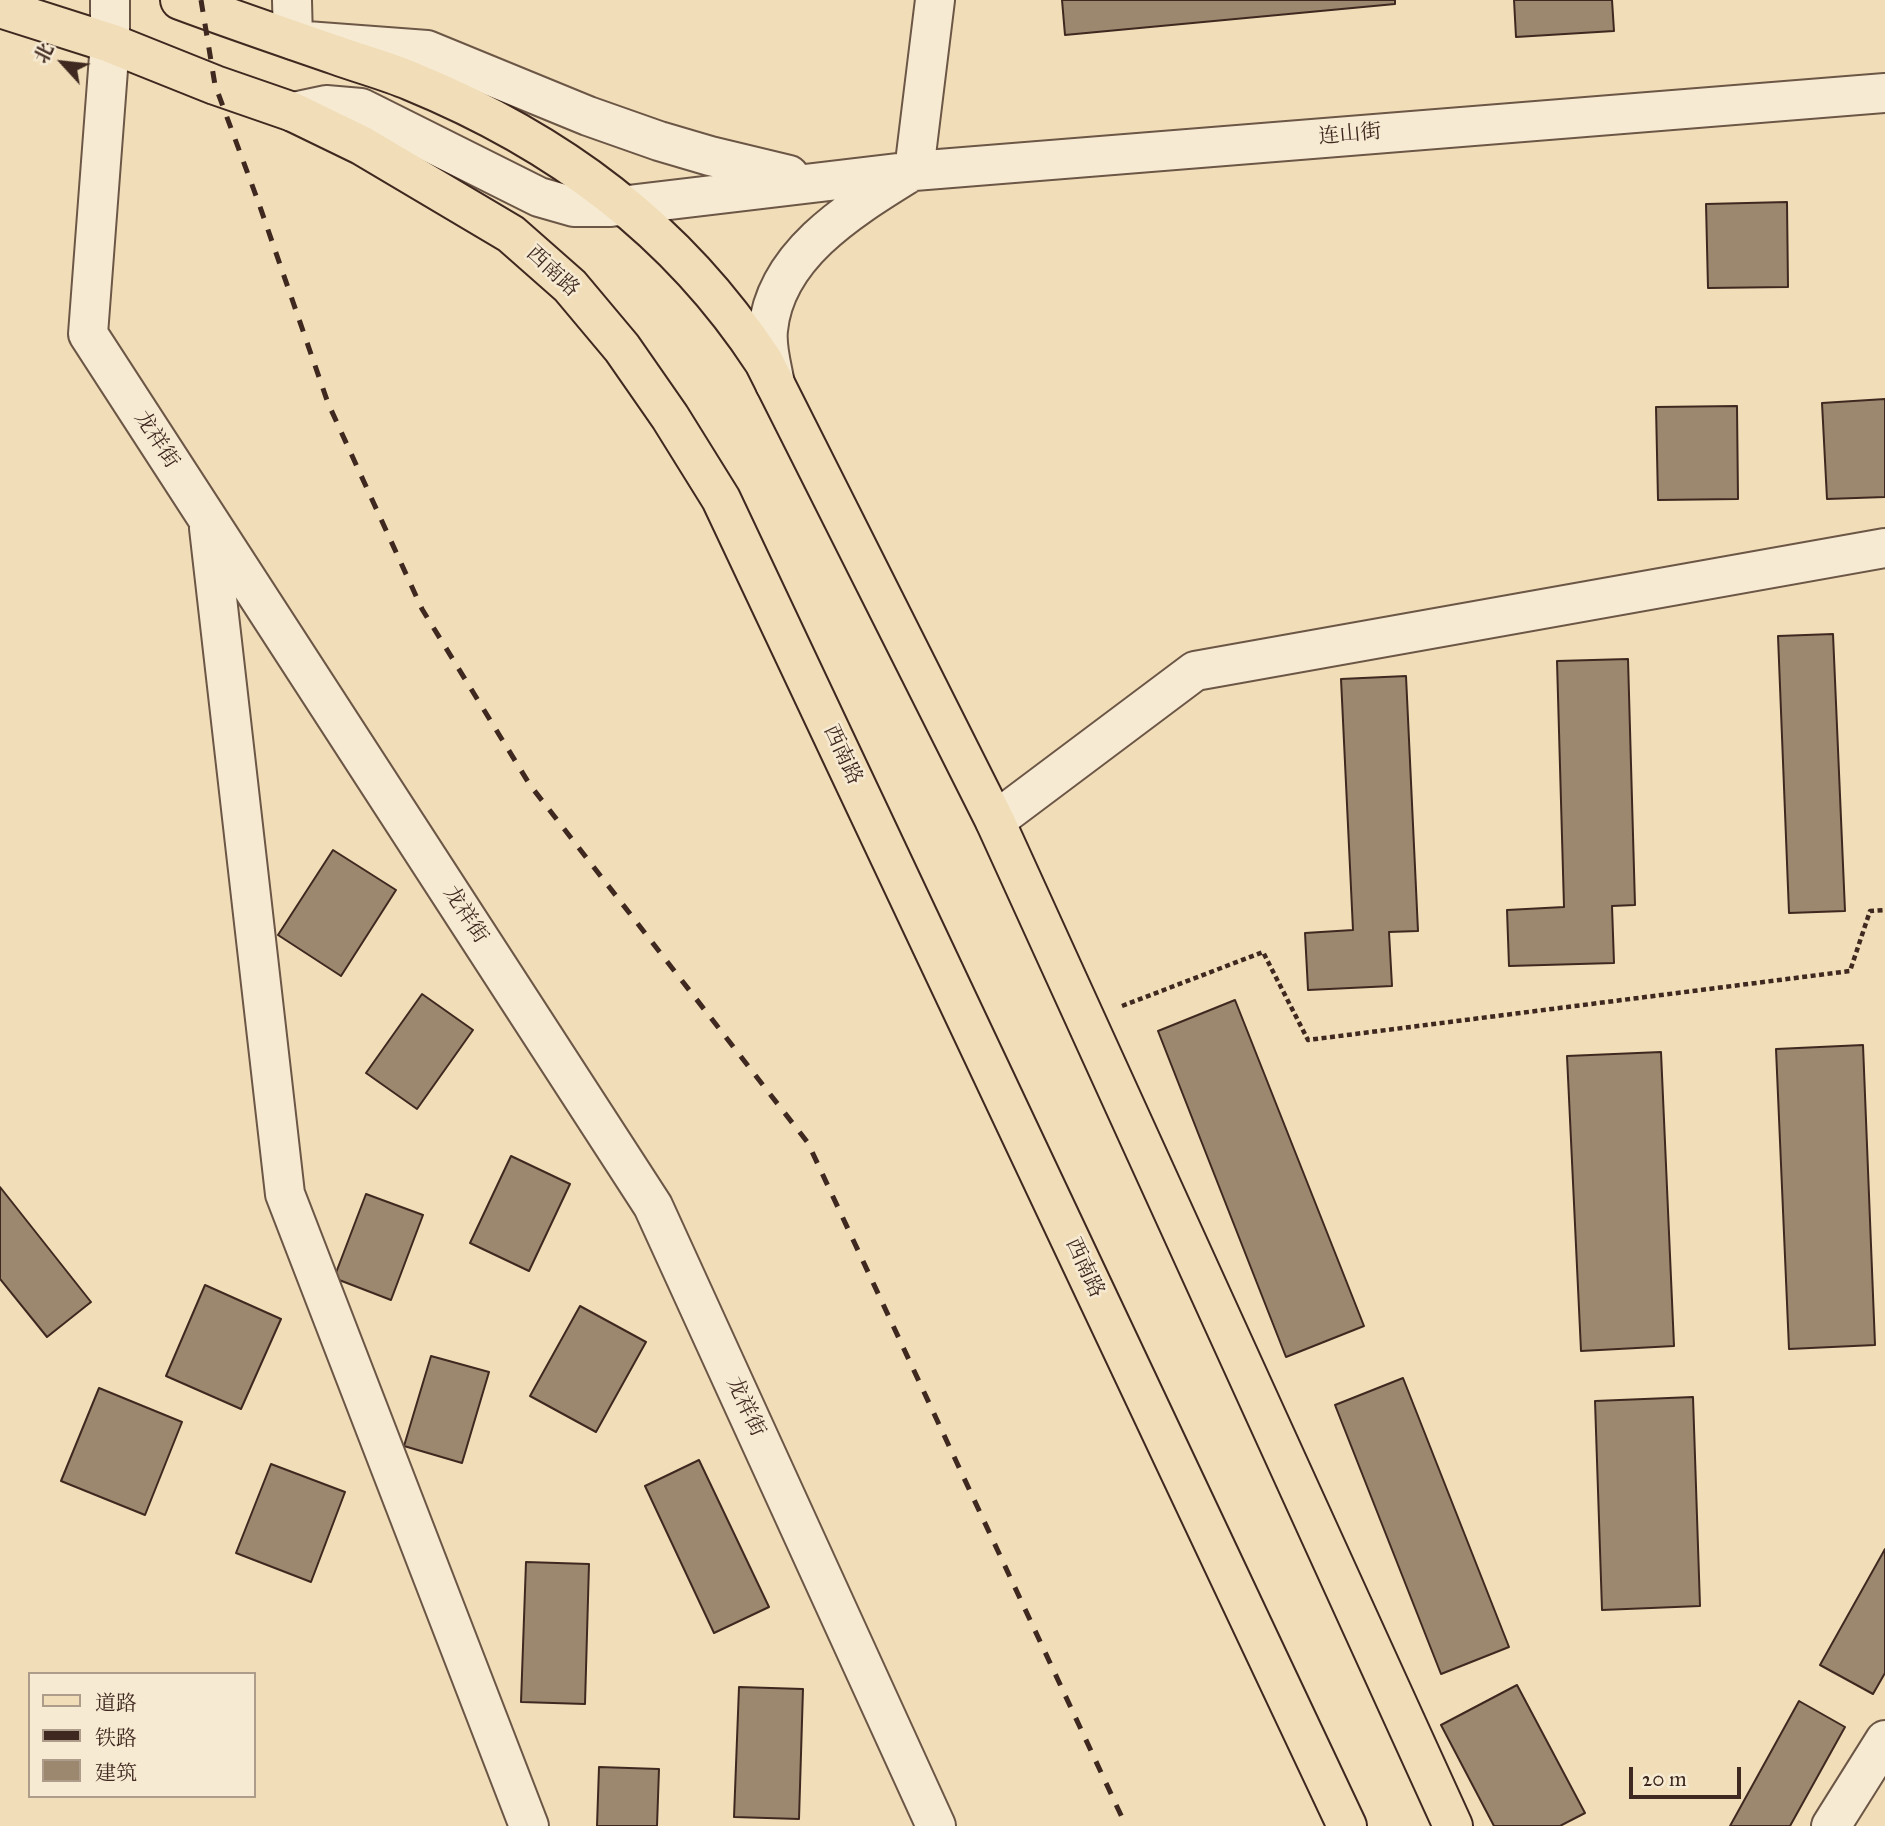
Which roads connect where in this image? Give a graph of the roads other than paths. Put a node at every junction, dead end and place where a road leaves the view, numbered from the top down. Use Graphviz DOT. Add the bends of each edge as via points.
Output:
graph roads {
  1 [pos="110,0"];
  2 [pos="180,0"];
  3 [pos="292,0"];
  4 [pos="935,0"];
  5 [pos="0,8"];
  6 [pos="292,40"];
  7 [pos="110,43"];
  8 [pos="1885,93"];
  9 [pos="293,112"];
  10 [pos="914,171"];
  11 [pos="815,181"];
  12 [pos="625,205"];
  13 [pos="775,384"];
  14 [pos="208,519"];
  15 [pos="1885,548"];
  16 [pos="995,821"];
  17 [pos="1885,1740"];
  18 [pos="529,1826"];
  19 [pos="936,1826"];
  20 [pos="1347,1826"];
  21 [pos="1453,1826"];
  22 [pos="1831,1826"];
  1 -- 7 [label="street, 龙祥街"];
  2 -- 6 [label="main road"];
  3 -- 6 [label="street"];
  4 -- 10 [label="street"];
  5 -- 7 [label="main road, 西南路"];
  6 -- 11 [label="street" via="427,50 659,141"];
  6 -- 12 [label="main road" via="411,81 503,125 575,167"];
  7 -- 9 [label="main road, 西南路"];
  7 -- 14 [label="street, 龙祥街" via="88,334"];
  8 -- 10 [label="street, 连山街"];
  9 -- 12 [label="street, 连山街" via="326,105 360,107 539,197 574,207"];
  9 -- 20 [label="main road, 西南路" via="361,145 511,234 570,286 622,348 721,499"];
  10 -- 11 [label="street, 连山街"];
  10 -- 13 [label="street" via="863,202 796,262 774,296 767,333"];
  11 -- 12 [label="street, 连山街"];
  12 -- 13 [label="main road" via="696,272 737,322"];
  13 -- 16 [label="main road"];
  14 -- 18 [label="street" via="285,1194"];
  14 -- 19 [label="street, 龙祥街" via="653,1206"];
  15 -- 16 [label="street" via="1195,671"];
  16 -- 21 [label="main road"];
  17 -- 22 [label="street"];
}
